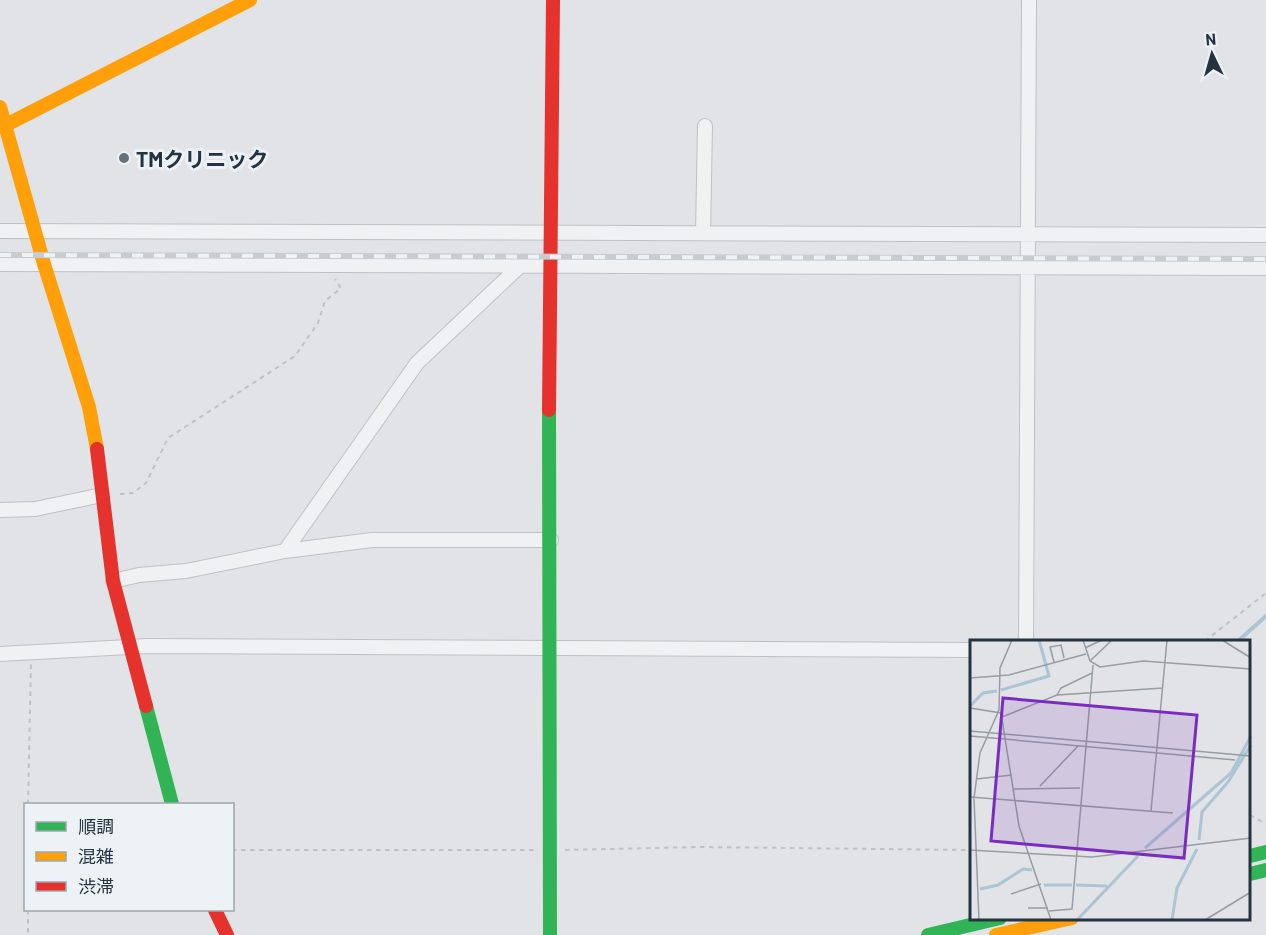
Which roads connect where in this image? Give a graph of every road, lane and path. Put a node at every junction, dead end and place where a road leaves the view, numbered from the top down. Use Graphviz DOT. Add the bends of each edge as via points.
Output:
graph roads {
  1 [pos="250,0"];
  2 [pos="553,0"];
  3 [pos="1029,0"];
  4 [pos="0,107"];
  5 [pos="6,125"];
  6 [pos="705,126"];
  7 [pos="35,230"];
  8 [pos="0,231"];
  9 [pos="551,233"];
  10 [pos="703,233"];
  11 [pos="1028,234"];
  12 [pos="1266,235"];
  13 [pos="0,264"];
  14 [pos="44,264"];
  15 [pos="549,264"];
  16 [pos="521,265"];
  17 [pos="325,266"];
  18 [pos="1027,268"];
  19 [pos="1266,268"];
  20 [pos="102,495"];
  21 [pos="0,510"];
  22 [pos="551,540"];
  23 [pos="285,551"];
  24 [pos="113,581"];
  25 [pos="1266,593"];
  26 [pos="1026,640"];
  27 [pos="1206,640"];
  28 [pos="128,647"];
  29 [pos="551,648"];
  30 [pos="970,650"];
  31 [pos="32,652"];
  32 [pos="0,654"];
  33 [pos="28,803"];
  34 [pos="172,803"];
  35 [pos="1251,816"];
  36 [pos="1266,824"];
  37 [pos="234,850"];
  38 [pos="550,850"];
  39 [pos="970,850"];
  40 [pos="1266,852"];
  41 [pos="1251,856"];
  42 [pos="1266,870"];
  43 [pos="1251,874"];
  44 [pos="28,911"];
  45 [pos="215,911"];
  46 [pos="994,920"];
  47 [pos="1063,920"];
  48 [pos="28,935"];
  49 [pos="227,935"];
  50 [pos="550,935"];
  51 [pos="928,935"];
  52 [pos="996,935"];
  1 -- 5 [label="main road"];
  2 -- 9 [label="main road"];
  3 -- 11 [label="street"];
  4 -- 5 [label="main road"];
  5 -- 7 [label="main road"];
  6 -- 10 [label="street"];
  7 -- 8 [label="street"];
  7 -- 9 [label="street"];
  7 -- 14 [label="main road"];
  9 -- 10 [label="street"];
  9 -- 15 [label="main road"];
  10 -- 11 [label="street"];
  11 -- 12 [label="street"];
  11 -- 18 [label="street"];
  13 -- 14 [label="street"];
  14 -- 17 [label="street"];
  14 -- 20 [label="main road" via="89,407"];
  15 -- 16 [label="street"];
  15 -- 18 [label="street"];
  15 -- 22 [label="main road"];
  16 -- 17 [label="street"];
  16 -- 23 [label="street" via="417,363"];
  17 -- 20 [label="path" via="341,288 325,301 318,323 295,356 168,438 146,483 133,493"];
  18 -- 19 [label="street"];
  18 -- 26 [label="street"];
  20 -- 21 [label="street" via="35,509"];
  20 -- 24 [label="main road"];
  22 -- 23 [label="street" via="372,540"];
  22 -- 29 [label="main road"];
  23 -- 24 [label="street"];
  24 -- 28 [label="main road"];
  25 -- 27 [label="path"];
  28 -- 29 [label="street"];
  28 -- 31 [label="street"];
  28 -- 34 [label="main road"];
  29 -- 30 [label="street"];
  29 -- 38 [label="main road"];
  31 -- 32 [label="street"];
  31 -- 33 [label="path"];
  35 -- 36 [label="path"];
  37 -- 38 [label="path"];
  38 -- 39 [label="path"];
  38 -- 50 [label="main road"];
  40 -- 41 [label="main road"];
  42 -- 43 [label="main road"];
  44 -- 48 [label="path"];
  45 -- 49 [label="main road"];
  46 -- 51 [label="main road"];
  47 -- 52 [label="main road"];
}
